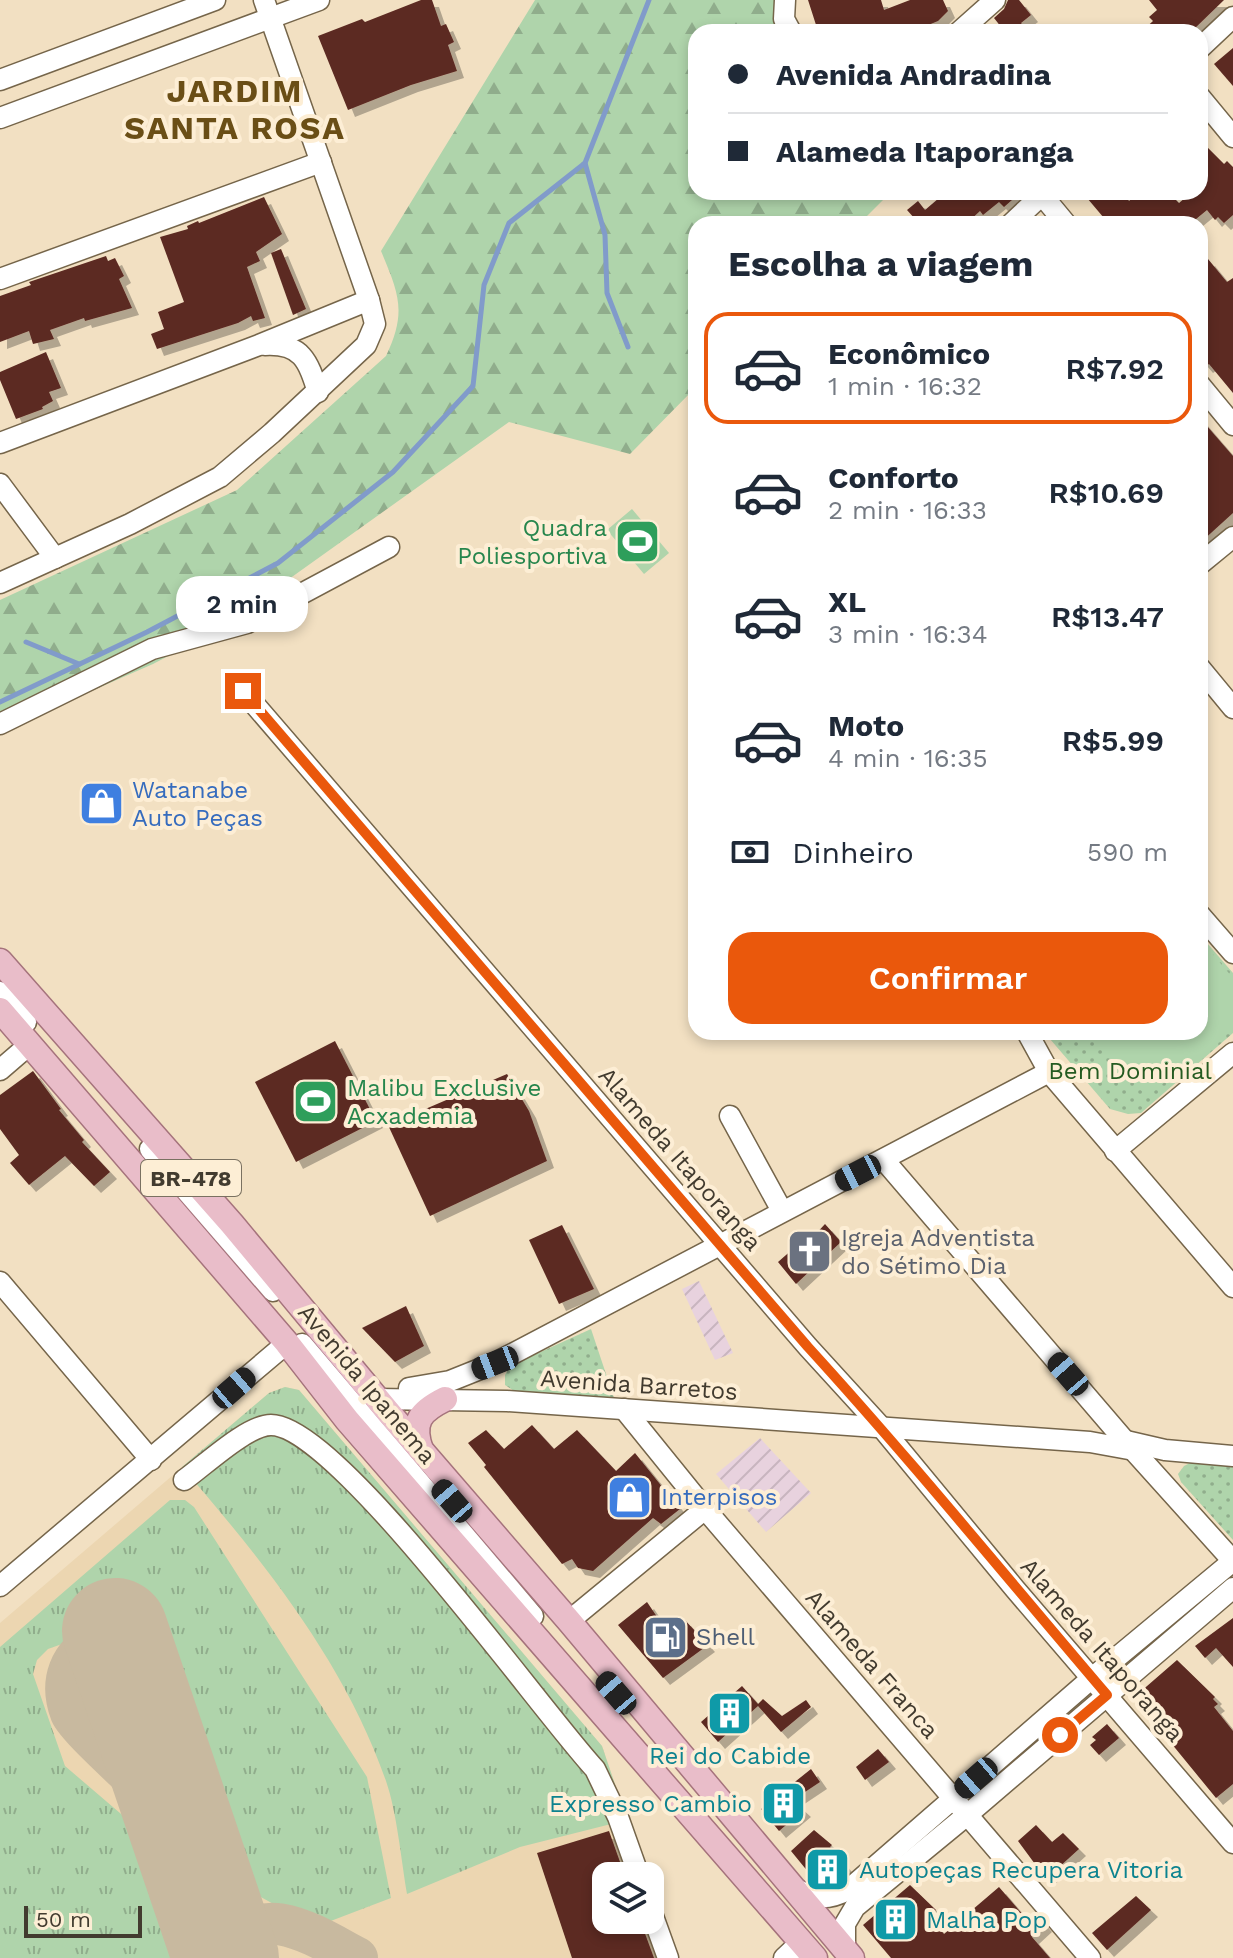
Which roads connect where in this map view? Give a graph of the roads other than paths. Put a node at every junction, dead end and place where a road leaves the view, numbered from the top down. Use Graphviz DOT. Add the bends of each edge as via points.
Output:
graph roads {
  1 [pos="215,0"];
  2 [pos="319,0"];
  3 [pos="785,0"];
  4 [pos="995,0"];
  5 [pos="268,9"];
  6 [pos="1233,17"];
  7 [pos="787,24"];
  8 [pos="968,24"];
  9 [pos="1208,40"];
  10 [pos="0,80"];
  11 [pos="1208,107"];
  12 [pos="0,118"];
  13 [pos="1233,137"];
  14 [pos="321,162"];
  15 [pos="1037,200"];
  16 [pos="1020,216"];
  17 [pos="0,279"];
  18 [pos="369,300"];
  19 [pos="340,312"];
  20 [pos="375,324"];
  21 [pos="259,345"];
  22 [pos="318,392"];
  23 [pos="1208,395"];
  24 [pos="1233,425"];
  25 [pos="0,443"];
  26 [pos="0,484"];
  27 [pos="1233,537"];
  28 [pos="389,547"];
  29 [pos="1208,557"];
  30 [pos="55,558"];
  31 [pos="0,583"];
  32 [pos="1208,678"];
  33 [pos="243,691"];
  34 [pos="1233,708"];
  35 [pos="0,724"];
  36 [pos="1208,924"];
  37 [pos="1233,953"];
  38 [pos="0,961"];
  39 [pos="0,975"];
  40 [pos="0,992"];
  41 [pos="0,1010"];
  42 [pos="1031,1040"];
  43 [pos="29,1045"];
  44 [pos="1233,1053"];
  45 [pos="0,1070"];
  46 [pos="1049,1072"];
  47 [pos="730,1116"];
  48 [pos="1115,1151"];
  49 [pos="884,1160"];
  50 [pos="782,1211"];
  51 [pos="721,1245"];
  52 [pos="0,1282"];
  53 [pos="1233,1287"];
  54 [pos="287,1343"];
  55 [pos="495,1363"];
  56 [pos="318,1383"];
  57 [pos="847,1390"];
  58 [pos="364,1396"];
  59 [pos="445,1399"];
  60 [pos="507,1401"];
  61 [pos="624,1409"];
  62 [pos="659,1412"];
  63 [pos="801,1423"];
  64 [pos="882,1428"];
  65 [pos="924,1432"];
  66 [pos="647,1438"];
  67 [pos="1130,1446"];
  68 [pos="421,1450"];
  69 [pos="1181,1452"];
  70 [pos="1233,1456"];
  71 [pos="908,1459"];
  72 [pos="151,1460"];
  73 [pos="184,1480"];
  74 [pos="1163,1481"];
  75 [pos="705,1509"];
  76 [pos="1233,1561"];
  77 [pos="0,1586"];
  78 [pos="1233,1588"];
  79 [pos="569,1621"];
  80 [pos="1092,1678"];
  81 [pos="1107,1695"];
  82 [pos="952,1798"];
  83 [pos="967,1815"];
  84 [pos="1233,1843"];
  85 [pos="634,1862"];
  86 [pos="792,1887"];
  87 [pos="659,1934"];
  88 [pos="800,1953"];
  89 [pos="841,1956"];
  90 [pos="668,1958"];
  91 [pos="1090,1958"];
  1 -- 10 [label="street"];
  2 -- 5 [label="street"];
  3 -- 7 [label="street"];
  4 -- 8 [label="street"];
  5 -- 12 [label="street"];
  5 -- 14 [label="street"];
  6 -- 9 [label="street"];
  11 -- 13 [label="street"];
  14 -- 17 [label="street"];
  14 -- 18 [label="street"];
  15 -- 16 [label="street"];
  18 -- 19 [label="street"];
  18 -- 20 [label="street"];
  19 -- 20 [label="street" via="360,313"];
  19 -- 21 [label="street"];
  20 -- 22 [label="street" via="366,345"];
  21 -- 22 [label="street" via="299,352"];
  21 -- 25 [label="street"];
  22 -- 30 [label="street" via="220,477"];
  23 -- 24 [label="street"];
  26 -- 30 [label="street"];
  27 -- 29 [label="street"];
  28 -- 35 [label="street" via="247,623 152,649"];
  30 -- 31 [label="street"];
  32 -- 34 [label="street"];
  33 -- 51 [label="street, Alameda Itaporanga"];
  36 -- 37 [label="street"];
  38 -- 58 [label="main road, Avenida Ipanema / BR-478" via="232,1224"];
  39 -- 58 [label="street"];
  40 -- 58 [label="street"];
  41 -- 43 [label="main road, Avenida Ipanema / BR-478"];
  42 -- 46 [label="street"];
  43 -- 45 [label="street"];
  43 -- 54 [label="main road, Avenida Ipanema / BR-478"];
  44 -- 48 [label="street"];
  46 -- 48 [label="street"];
  46 -- 49 [label="street"];
  47 -- 50 [label="street"];
  48 -- 53 [label="street"];
  49 -- 50 [label="street"];
  49 -- 67 [label="street"];
  50 -- 51 [label="street"];
  51 -- 55 [label="street"];
  51 -- 57 [label="street, Alameda Itaporanga"];
  52 -- 72 [label="street"];
  54 -- 56 [label="main road, Avenida Ipanema / BR-478"];
  54 -- 72 [label="street"];
  55 -- 58 [label="street" via="423,1388"];
  55 -- 60 [label="street" via="492,1381"];
  56 -- 58 [label="main road"];
  56 -- 88 [label="main road, Avenida Ipanema / BR-478"];
  57 -- 63 [label="street, Avenida Barretos" via="835,1413"];
  57 -- 64 [label="street, Alameda Itaporanga"];
  58 -- 59 [label="street, Avenida Barretos"];
  58 -- 68 [label="main road, Avenida Ipanema / BR-478"];
  58 -- 89 [label="street"];
  59 -- 60 [label="street, Avenida Barretos"];
  59 -- 68 [label="main road" via="420,1417 416,1437"];
  60 -- 61 [label="street, Avenida Barretos"];
  61 -- 62 [label="street, Avenida Barretos"];
  61 -- 66 [label="street, Alameda Franca"];
  62 -- 63 [label="street, Avenida Barretos"];
  62 -- 66 [label="street" via="649,1422"];
  63 -- 64 [label="street, Avenida Barretos"];
  64 -- 65 [label="street, Avenida Barretos"];
  64 -- 71 [label="street, Alameda Itaporanga"];
  65 -- 67 [label="street, Avenida Barretos"];
  65 -- 71 [label="street" via="910,1440"];
  66 -- 75 [label="street, Alameda Franca"];
  67 -- 69 [label="street, Avenida Barretos"];
  67 -- 74 [label="street"];
  68 -- 79 [label="main road, Avenida Ipanema / BR-478"];
  69 -- 70 [label="street, Avenida Barretos"];
  69 -- 74 [label="street" via="1167,1466"];
  71 -- 80 [label="street, Alameda Itaporanga"];
  72 -- 77 [label="street"];
  73 -- 85 [label="street" via="250,1432 271,1425 315,1445 387,1517 595,1769"];
  74 -- 76 [label="street"];
  75 -- 79 [label="street"];
  75 -- 82 [label="street, Alameda Franca"];
  76 -- 80 [label="street"];
  78 -- 81 [label="street"];
  79 -- 86 [label="main road, Avenida Ipanema / BR-478"];
  80 -- 81 [label="street, Alameda Itaporanga"];
  80 -- 82 [label="street"];
  81 -- 83 [label="street"];
  81 -- 84 [label="street, Alameda Itaporanga"];
  82 -- 83 [label="street, Alameda Franca"];
  82 -- 86 [label="street" via="848,1890 828,1898 810,1897"];
  83 -- 89 [label="street" via="855,1907 845,1924"];
  83 -- 91 [label="street, Alameda Franca"];
  86 -- 89 [label="main road, Avenida Ipanema / BR-478"];
  87 -- 90 [label="street"];
}
